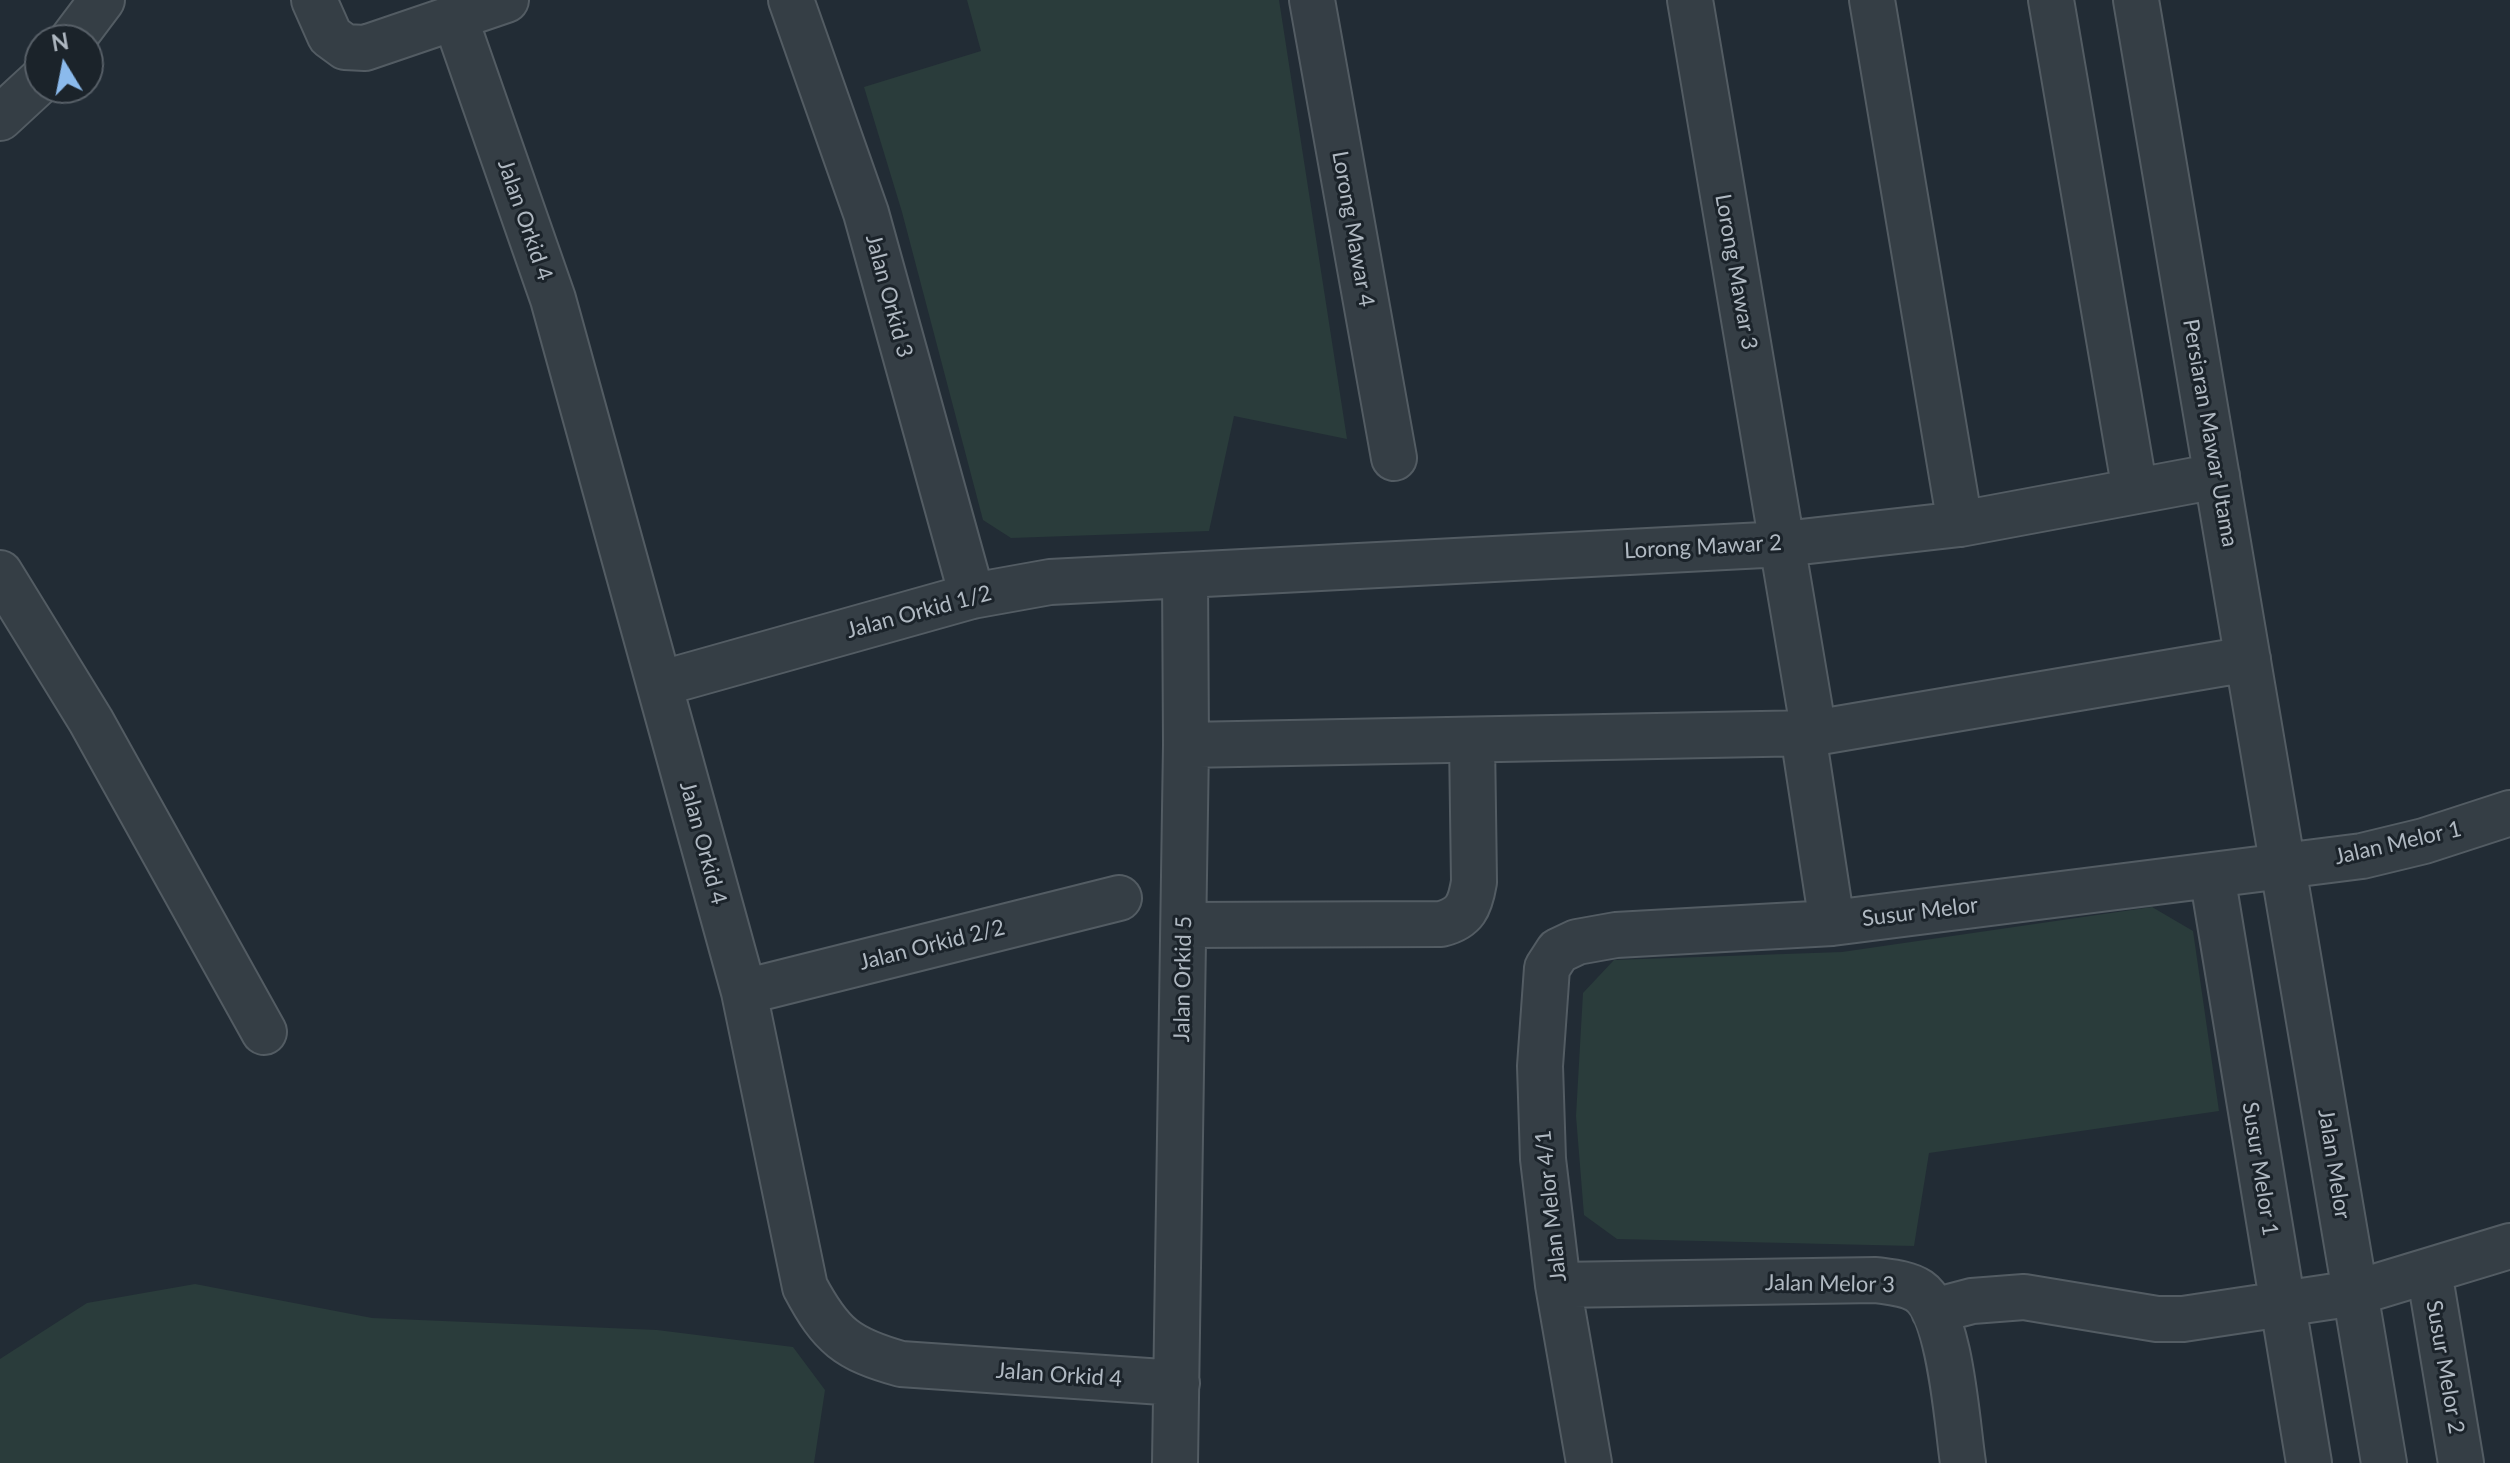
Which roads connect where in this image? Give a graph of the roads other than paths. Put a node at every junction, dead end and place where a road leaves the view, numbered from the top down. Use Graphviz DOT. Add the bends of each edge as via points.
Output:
graph roads {
  1 [pos="102,0"];
  2 [pos="314,0"];
  3 [pos="506,0"];
  4 [pos="791,0"];
  5 [pos="1312,0"];
  6 [pos="1690,0"];
  7 [pos="2051,0"];
  8 [pos="2136,0"];
  9 [pos="1880,1"];
  10 [pos="455,18"];
  11 [pos="84,24"];
  12 [pos="24,96"];
  13 [pos="0,118"];
  14 [pos="1394,458"];
  15 [pos="2217,476"];
  16 [pos="2135,491"];
  17 [pos="1960,524"];
  18 [pos="1783,544"];
  19 [pos="0,573"];
  20 [pos="1185,575"];
  21 [pos="972,596"];
  22 [pos="2248,659"];
  23 [pos="659,684"];
  24 [pos="1809,734"];
  25 [pos="1472,740"];
  26 [pos="1186,745"];
  27 [pos="2510,813"];
  28 [pos="2284,865"];
  29 [pos="2212,875"];
  30 [pos="1119,898"];
  31 [pos="1832,923"];
  32 [pos="1184,925"];
  33 [pos="1558,951"];
  34 [pos="744,992"];
  35 [pos="264,1032"];
  36 [pos="2510,1246"];
  37 [pos="2429,1271"];
  38 [pos="1558,1285"];
  39 [pos="2355,1293"];
  40 [pos="2283,1305"];
  41 [pos="1934,1311"];
  42 [pos="1177,1383"];
  43 [pos="1175,1463"];
  44 [pos="1589,1463"];
  45 [pos="1963,1463"];
  46 [pos="2309,1463"];
  47 [pos="2384,1463"];
  48 [pos="2461,1463"];
  1 -- 11 [label="street"];
  2 -- 10 [label="street" via="330,36 345,47 384,43"];
  3 -- 10 [label="street"];
  4 -- 21 [label="street, Jalan Orkid 3" via="866,213"];
  5 -- 14 [label="street, Lorong Mawar 4"];
  6 -- 18 [label="street, Lorong Mawar 3"];
  7 -- 16 [label="street"];
  8 -- 15 [label="street, Persiaran Mawar Utama"];
  9 -- 17 [label="street"];
  10 -- 23 [label="street, Jalan Orkid 4" via="553,299"];
  12 -- 13 [label="street"];
  15 -- 16 [label="street, Lorong Mawar 2"];
  15 -- 22 [label="street, Persiaran Mawar Utama"];
  16 -- 17 [label="street, Lorong Mawar 2"];
  17 -- 18 [label="street, Lorong Mawar 2"];
  18 -- 20 [label="street, Lorong Mawar 2"];
  18 -- 24 [label="street, Lorong Mawar 3"];
  19 -- 35 [label="street" via="91,721"];
  20 -- 21 [label="street, Jalan Orkid 1/2" via="1050,582"];
  20 -- 26 [label="street, Jalan Orkid 5"];
  21 -- 23 [label="street, Jalan Orkid 1/2"];
  22 -- 24 [label="street"];
  22 -- 28 [label="street, Persiaran Mawar Utama"];
  23 -- 34 [label="street, Jalan Orkid 4"];
  24 -- 25 [label="street"];
  24 -- 31 [label="street, Lorong Mawar 3"];
  25 -- 26 [label="street"];
  25 -- 32 [label="street" via="1474,882 1465,911 1455,920"];
  26 -- 32 [label="street, Jalan Orkid 5"];
  27 -- 28 [label="street, Jalan Melor 1" via="2362,856"];
  28 -- 29 [label="street, Susur Melor"];
  28 -- 39 [label="street, Jalan Melor"];
  29 -- 31 [label="street, Susur Melor"];
  29 -- 40 [label="street, Susur Melor 1"];
  30 -- 34 [label="street, Jalan Orkid 2/2"];
  31 -- 33 [label="street, Susur Melor" via="1616,935"];
  32 -- 42 [label="street, Jalan Orkid 5"];
  33 -- 38 [label="street, Jalan Melor 4/1" via="1547,968 1540,1066 1543,1159"];
  34 -- 42 [label="street, Jalan Orkid 4" via="805,1287 819,1314 841,1338 866,1354 901,1364"];
  36 -- 37 [label="street"];
  37 -- 39 [label="street"];
  37 -- 48 [label="street, Susur Melor 2"];
  38 -- 41 [label="street, Jalan Melor 3" via="1876,1280 1920,1291"];
  38 -- 44 [label="street, Jalan Melor 4/1"];
  39 -- 40 [label="street"];
  39 -- 47 [label="street, Jalan Melor"];
  40 -- 41 [label="street" via="2157,1319 2024,1297 1972,1301"];
  40 -- 46 [label="street, Susur Melor 1"];
  41 -- 45 [label="street" via="1943,1331"];
  42 -- 43 [label="street, Jalan Orkid 5"];
}
